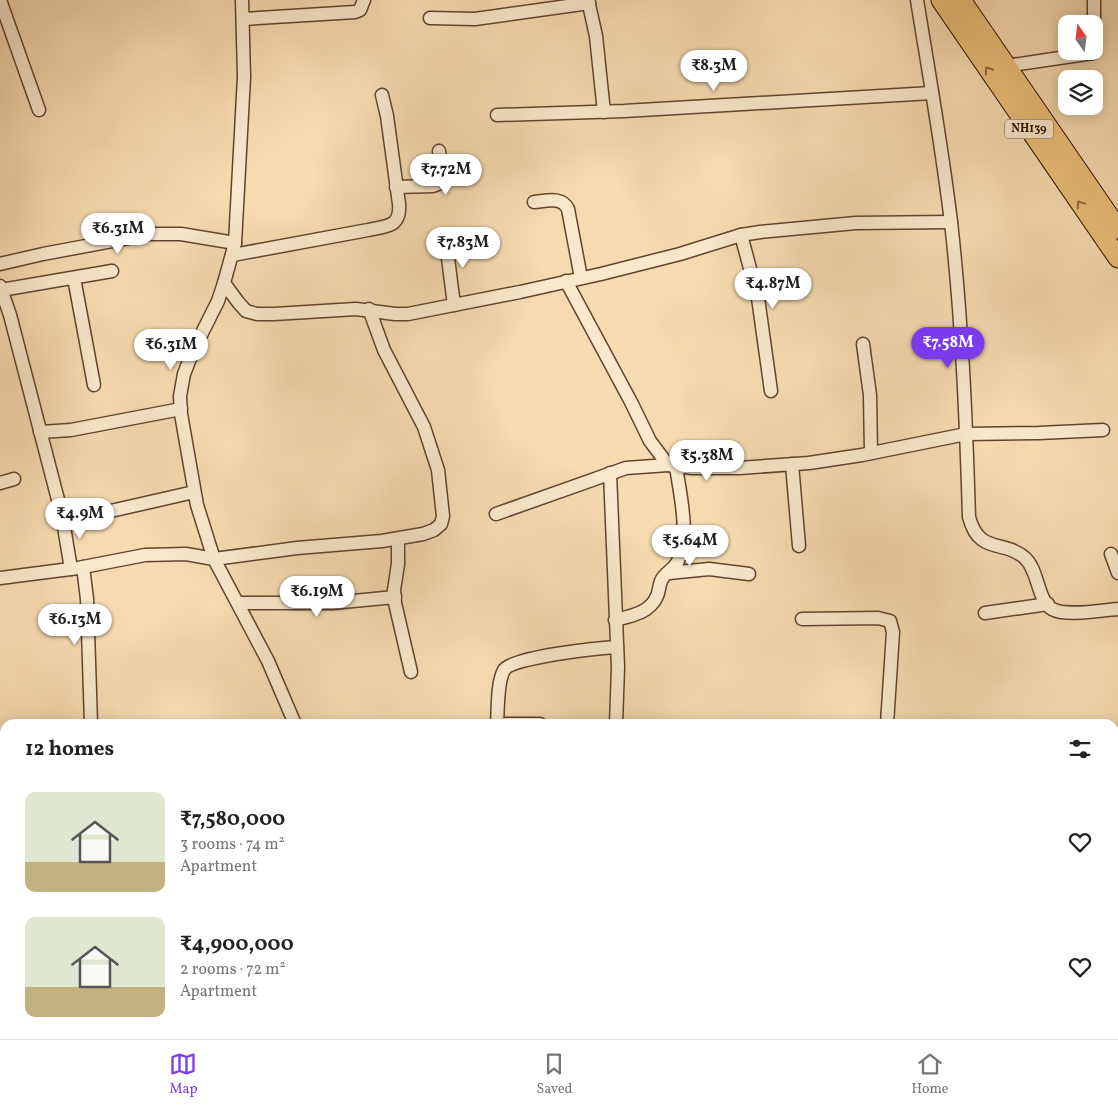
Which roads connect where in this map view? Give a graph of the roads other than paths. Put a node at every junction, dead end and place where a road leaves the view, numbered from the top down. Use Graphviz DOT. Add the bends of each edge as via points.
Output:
graph roads {
  1 [pos="0,0"];
  2 [pos="242,0"];
  3 [pos="364,0"];
  4 [pos="917,0"];
  5 [pos="941,0"];
  6 [pos="961,0"];
  7 [pos="1094,0"];
  8 [pos="588,2"];
  9 [pos="1094,15"];
  10 [pos="430,18"];
  11 [pos="243,19"];
  12 [pos="1058,58"];
  13 [pos="1006,66"];
  14 [pos="932,93"];
  15 [pos="382,94"];
  16 [pos="39,110"];
  17 [pos="604,112"];
  18 [pos="497,115"];
  19 [pos="439,151"];
  20 [pos="396,187"];
  21 [pos="534,202"];
  22 [pos="951,222"];
  23 [pos="1113,226"];
  24 [pos="445,235"];
  25 [pos="742,236"];
  26 [pos="234,249"];
  27 [pos="1118,258"];
  28 [pos="0,264"];
  29 [pos="112,272"];
  30 [pos="74,278"];
  31 [pos="581,278"];
  32 [pos="566,281"];
  33 [pos="224,284"];
  34 [pos="1,288"];
  35 [pos="454,305"];
  36 [pos="369,309"];
  37 [pos="5,316"];
  38 [pos="863,344"];
  39 [pos="94,385"];
  40 [pos="771,391"];
  41 [pos="181,410"];
  42 [pos="1104,430"];
  43 [pos="40,432"];
  44 [pos="966,434"];
  45 [pos="871,453"];
  46 [pos="792,464"];
  47 [pos="672,466"];
  48 [pos="610,473"];
  49 [pos="14,479"];
  50 [pos="0,483"];
  51 [pos="194,492"];
  52 [pos="496,514"];
  53 [pos="62,515"];
  54 [pos="398,538"];
  55 [pos="799,546"];
  56 [pos="1111,554"];
  57 [pos="214,559"];
  58 [pos="77,568"];
  59 [pos="669,573"];
  60 [pos="1118,573"];
  61 [pos="749,574"];
  62 [pos="0,578"];
  63 [pos="395,597"];
  64 [pos="238,603"];
  65 [pos="1048,604"];
  66 [pos="1118,609"];
  67 [pos="985,613"];
  68 [pos="802,619"];
  69 [pos="615,620"];
  70 [pos="617,647"];
  71 [pos="411,672"];
  72 [pos="91,719"];
  73 [pos="293,719"];
  74 [pos="497,719"];
  75 [pos="616,719"];
  76 [pos="887,719"];
  1 -- 16 [label="street"];
  2 -- 11 [label="street"];
  3 -- 11 [label="street" via="360,10 355,12"];
  4 -- 14 [label="street"];
  23 -- 5 [label="highway, NH139, one-way"];
  6 -- 13 [label="highway, NH139"];
  7 -- 9 [label="street"];
  8 -- 10 [label="street" via="474,19"];
  8 -- 17 [label="street" via="596,36"];
  11 -- 26 [label="street" via="243,95"];
  12 -- 13 [label="street"];
  13 -- 23 [label="highway, NH139"];
  14 -- 17 [label="street"];
  14 -- 22 [label="street"];
  15 -- 20 [label="street"];
  17 -- 18 [label="street"];
  19 -- 20 [label="street" via="441,183"];
  20 -- 26 [label="street" via="400,212 397,221 390,225"];
  21 -- 31 [label="street" via="566,204"];
  22 -- 25 [label="street" via="830,224"];
  22 -- 44 [label="street"];
  23 -- 27 [label="highway, NH139"];
  24 -- 35 [label="street"];
  25 -- 31 [label="street"];
  25 -- 40 [label="street" via="758,298"];
  26 -- 28 [label="street" via="181,234 150,234"];
  26 -- 33 [label="street"];
  29 -- 30 [label="street"];
  30 -- 34 [label="street"];
  30 -- 39 [label="street"];
  31 -- 32 [label="street"];
  32 -- 35 [label="street"];
  32 -- 47 [label="street" via="650,441"];
  33 -- 36 [label="street" via="246,310 257,314"];
  33 -- 41 [label="street" via="184,374"];
  34 -- 37 [label="street"];
  35 -- 36 [label="street" via="401,314"];
  36 -- 54 [label="street" via="384,350 424,427 441,490 441,524 423,534"];
  37 -- 43 [label="street"];
  38 -- 45 [label="street" via="870,395"];
  41 -- 43 [label="street" via="71,430"];
  41 -- 51 [label="street"];
  42 -- 44 [label="street"];
  43 -- 53 [label="street"];
  44 -- 45 [label="street"];
  44 -- 65 [label="street" via="972,528 984,542 1026,559"];
  45 -- 46 [label="street"];
  46 -- 47 [label="street" via="739,468"];
  46 -- 55 [label="street"];
  47 -- 48 [label="street" via="626,468"];
  47 -- 59 [label="street" via="682,513 683,537 679,558"];
  48 -- 52 [label="street"];
  48 -- 69 [label="street"];
  49 -- 50 [label="street"];
  51 -- 53 [label="street" via="80,518"];
  51 -- 57 [label="street"];
  53 -- 58 [label="street"];
  54 -- 57 [label="street"];
  54 -- 63 [label="street"];
  56 -- 60 [label="street"];
  57 -- 58 [label="street" via="166,553"];
  57 -- 64 [label="street"];
  58 -- 62 [label="street"];
  58 -- 72 [label="street" via="87,599"];
  59 -- 61 [label="street" via="709,569"];
  59 -- 69 [label="street" via="661,581 657,596 647,609"];
  63 -- 64 [label="street" via="323,604"];
  63 -- 71 [label="street"];
  64 -- 73 [label="street"];
  65 -- 66 [label="street" via="1062,612"];
  65 -- 67 [label="street"];
  68 -- 76 [label="street" via="878,618 890,621 893,632"];
  69 -- 70 [label="street"];
  70 -- 74 [label="street" via="538,658 505,667"];
  70 -- 75 [label="street"];
}
